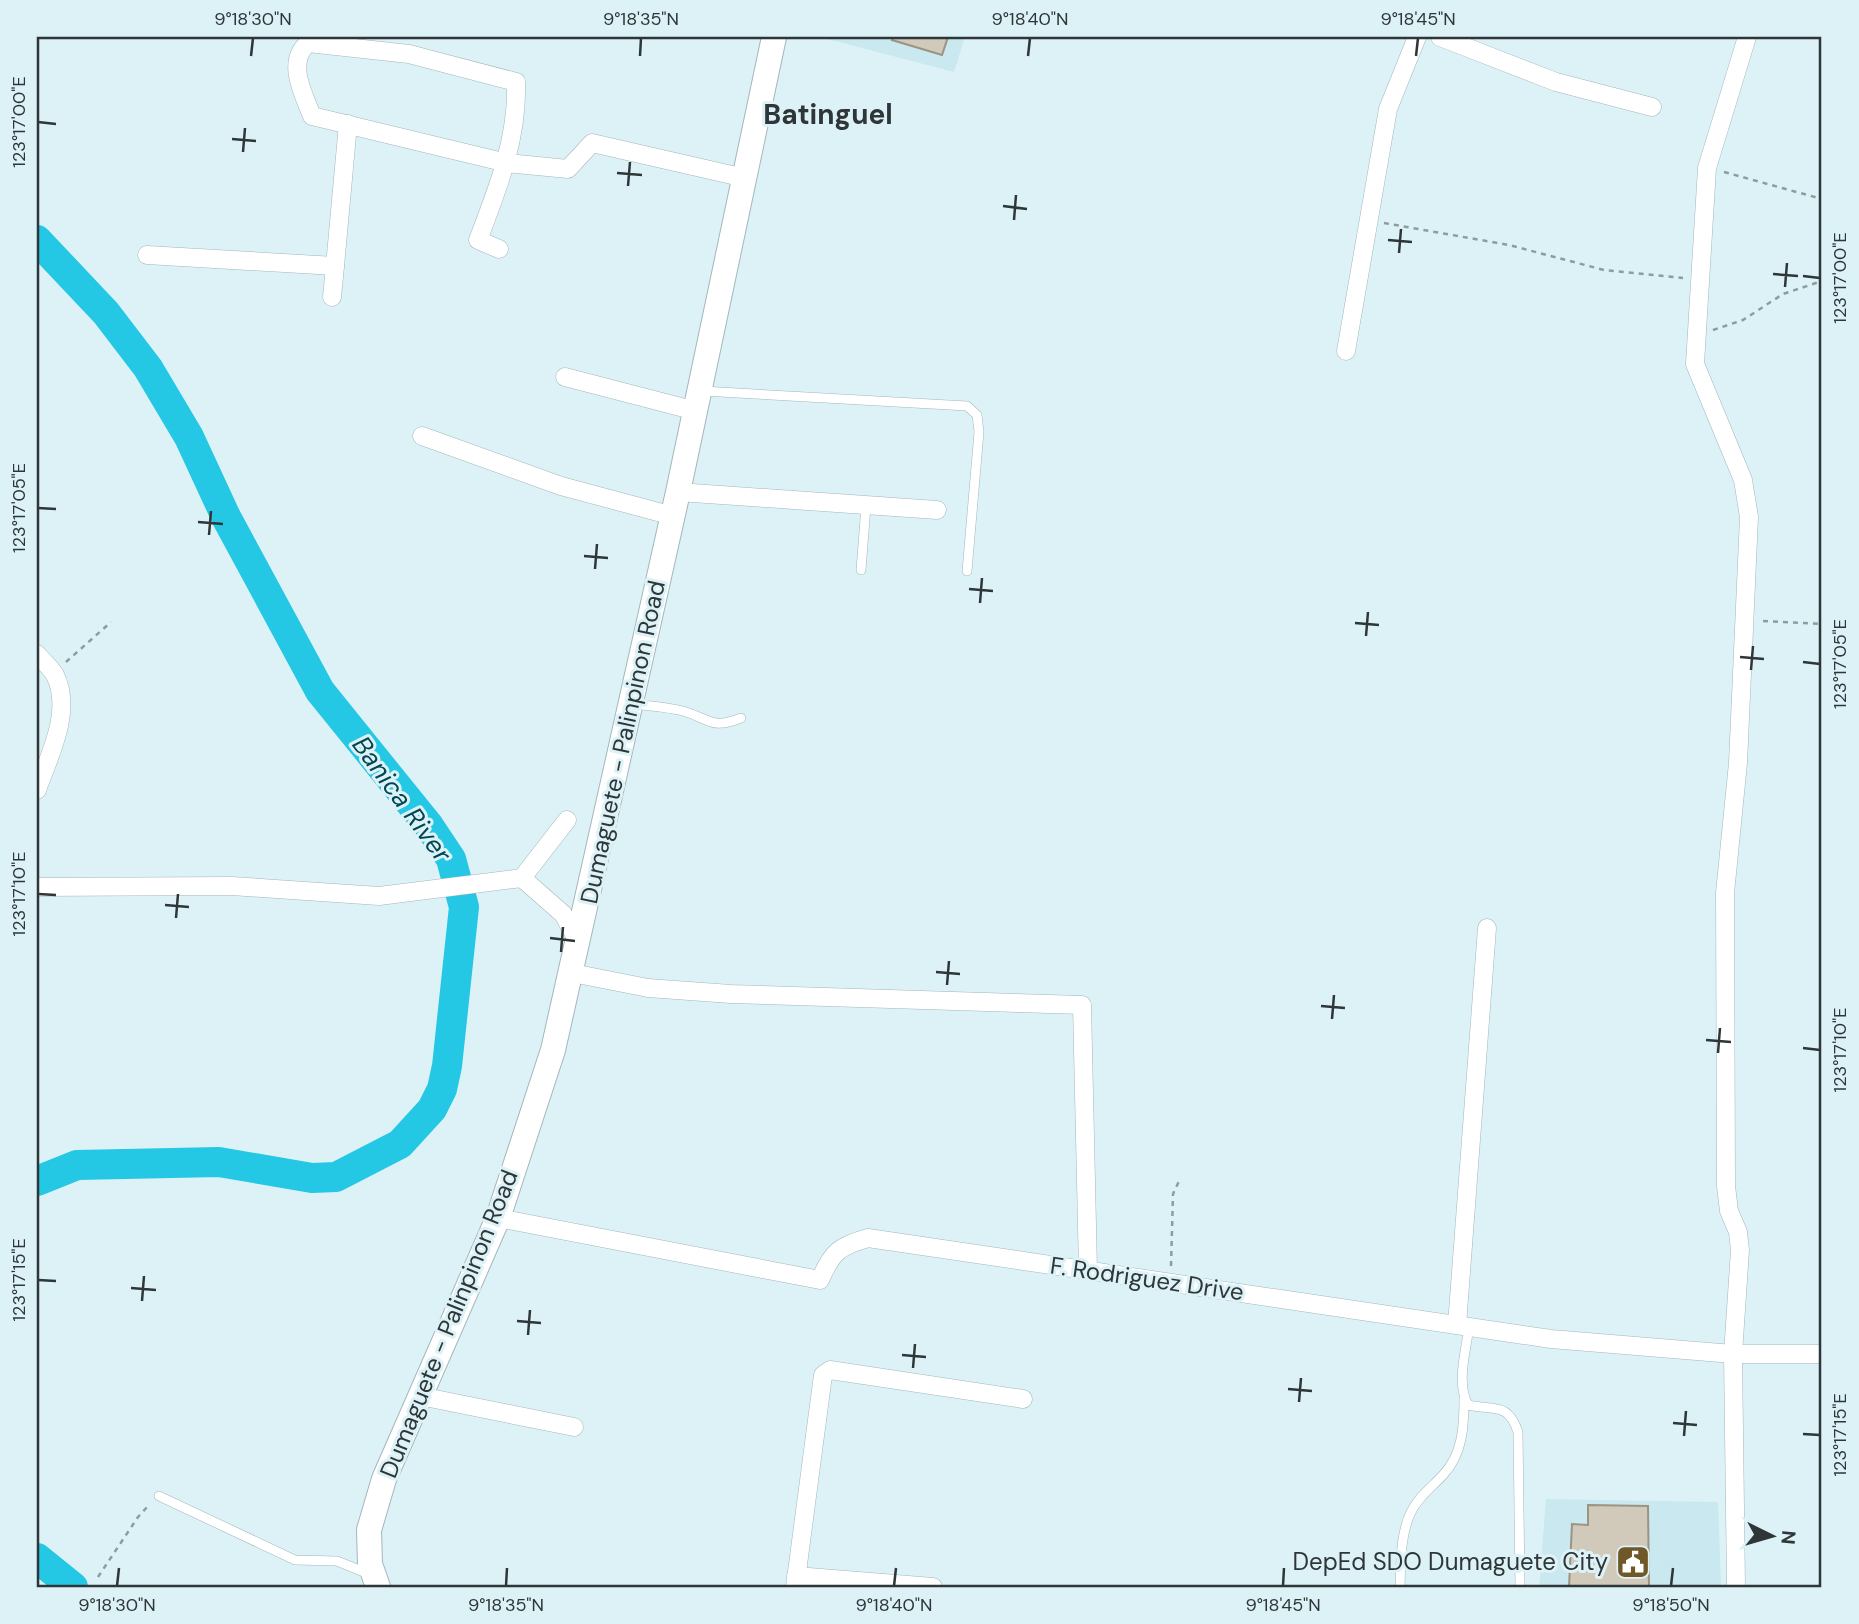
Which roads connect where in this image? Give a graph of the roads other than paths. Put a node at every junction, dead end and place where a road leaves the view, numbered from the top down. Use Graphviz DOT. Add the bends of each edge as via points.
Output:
graph roads {
  1 [pos="774,37"];
  2 [pos="1418,37"];
  3 [pos="1440,37"];
  4 [pos="1747,37"];
  5 [pos="379,44"];
  6 [pos="1653,107"];
  7 [pos="348,124"];
  8 [pos="507,163"];
  9 [pos="745,178"];
  10 [pos="499,249"];
  11 [pos="147,255"];
  12 [pos="335,266"];
  13 [pos="332,297"];
  14 [pos="1346,351"];
  15 [pos="565,377"];
  16 [pos="698,400"];
  17 [pos="422,436"];
  18 [pos="678,492"];
  19 [pos="866,506"];
  20 [pos="937,510"];
  21 [pos="673,516"];
  22 [pos="861,570"];
  23 [pos="967,571"];
  24 [pos="37,654"];
  25 [pos="632,704"];
  26 [pos="741,718"];
  27 [pos="37,790"];
  28 [pos="566,820"];
  29 [pos="522,878"];
  30 [pos="37,887"];
  31 [pos="1487,928"];
  32 [pos="579,943"];
  33 [pos="572,973"];
  34 [pos="498,1218"];
  35 [pos="1088,1270"];
  36 [pos="1463,1326"];
  37 [pos="1733,1354"];
  38 [pos="1822,1354"];
  39 [pos="420,1396"];
  40 [pos="1464,1397"];
  41 [pos="1023,1399"];
  42 [pos="574,1427"];
  43 [pos="159,1496"];
  44 [pos="376,1582"];
  45 [pos="796,1582"];
  46 [pos="933,1587"];
  47 [pos="1400,1587"];
  48 [pos="1520,1587"];
  49 [pos="1736,1587"];
  1 -- 9 [label="main road, Dumaguete - Palinpinon Road"];
  2 -- 14 [label="street" via="1388,109"];
  3 -- 6 [label="street" via="1556,82"];
  4 -- 37 [label="street" via="1707,168 1695,364 1743,480 1747,505 1738,763 1725,893 1726,1186 1740,1250"];
  5 -- 7 [label="street" via="308,43 301,49 296,75 312,116"];
  5 -- 8 [label="street" via="516,82"];
  7 -- 8 [label="street"];
  7 -- 12 [label="street"];
  8 -- 9 [label="street" via="568,169 592,144"];
  8 -- 10 [label="street" via="478,240"];
  9 -- 16 [label="main road, Dumaguete - Palinpinon Road"];
  11 -- 12 [label="street"];
  12 -- 13 [label="street"];
  15 -- 16 [label="street"];
  16 -- 18 [label="main road, Dumaguete - Palinpinon Road"];
  16 -- 23 [label="lane" via="967,406 977,415 979,432"];
  17 -- 21 [label="street" via="561,486"];
  18 -- 19 [label="street"];
  18 -- 21 [label="main road, Dumaguete - Palinpinon Road"];
  19 -- 20 [label="street"];
  19 -- 22 [label="lane"];
  21 -- 25 [label="main road, Dumaguete - Palinpinon Road"];
  24 -- 27 [label="street" via="55,674 61,702 58,730"];
  25 -- 26 [label="lane" via="684,711 722,726"];
  25 -- 32 [label="main road, Dumaguete - Palinpinon Road"];
  28 -- 29 [label="street"];
  29 -- 30 [label="street" via="379,896 232,886"];
  29 -- 32 [label="street" via="563,914"];
  31 -- 36 [label="street"];
  32 -- 33 [label="main road, Dumaguete - Palinpinon Road"];
  33 -- 34 [label="main road, Dumaguete - Palinpinon Road" via="553,1050"];
  33 -- 35 [label="street" via="648,988 731,994 1082,1005"];
  34 -- 35 [label="street, F. Rodriguez Drive" via="821,1280 828,1262 843,1245 868,1238"];
  34 -- 39 [label="main road, Dumaguete - Palinpinon Road"];
  35 -- 36 [label="street, F. Rodriguez Drive"];
  36 -- 37 [label="street, F. Rodriguez Drive" via="1550,1339"];
  36 -- 40 [label="lane"];
  37 -- 38 [label="street, F. Rodriguez Drive"];
  37 -- 49 [label="street"];
  39 -- 42 [label="street"];
  39 -- 44 [label="main road, Dumaguete - Palinpinon Road" via="384,1479 369,1530 370,1564"];
  40 -- 47 [label="lane" via="1464,1429 1457,1454 1408,1521"];
  40 -- 48 [label="lane" via="1468,1405 1507,1410 1518,1432"];
  41 -- 45 [label="street" via="830,1370 823,1375"];
  43 -- 44 [label="lane" via="295,1560 337,1561"];
  45 -- 46 [label="street"];
}
